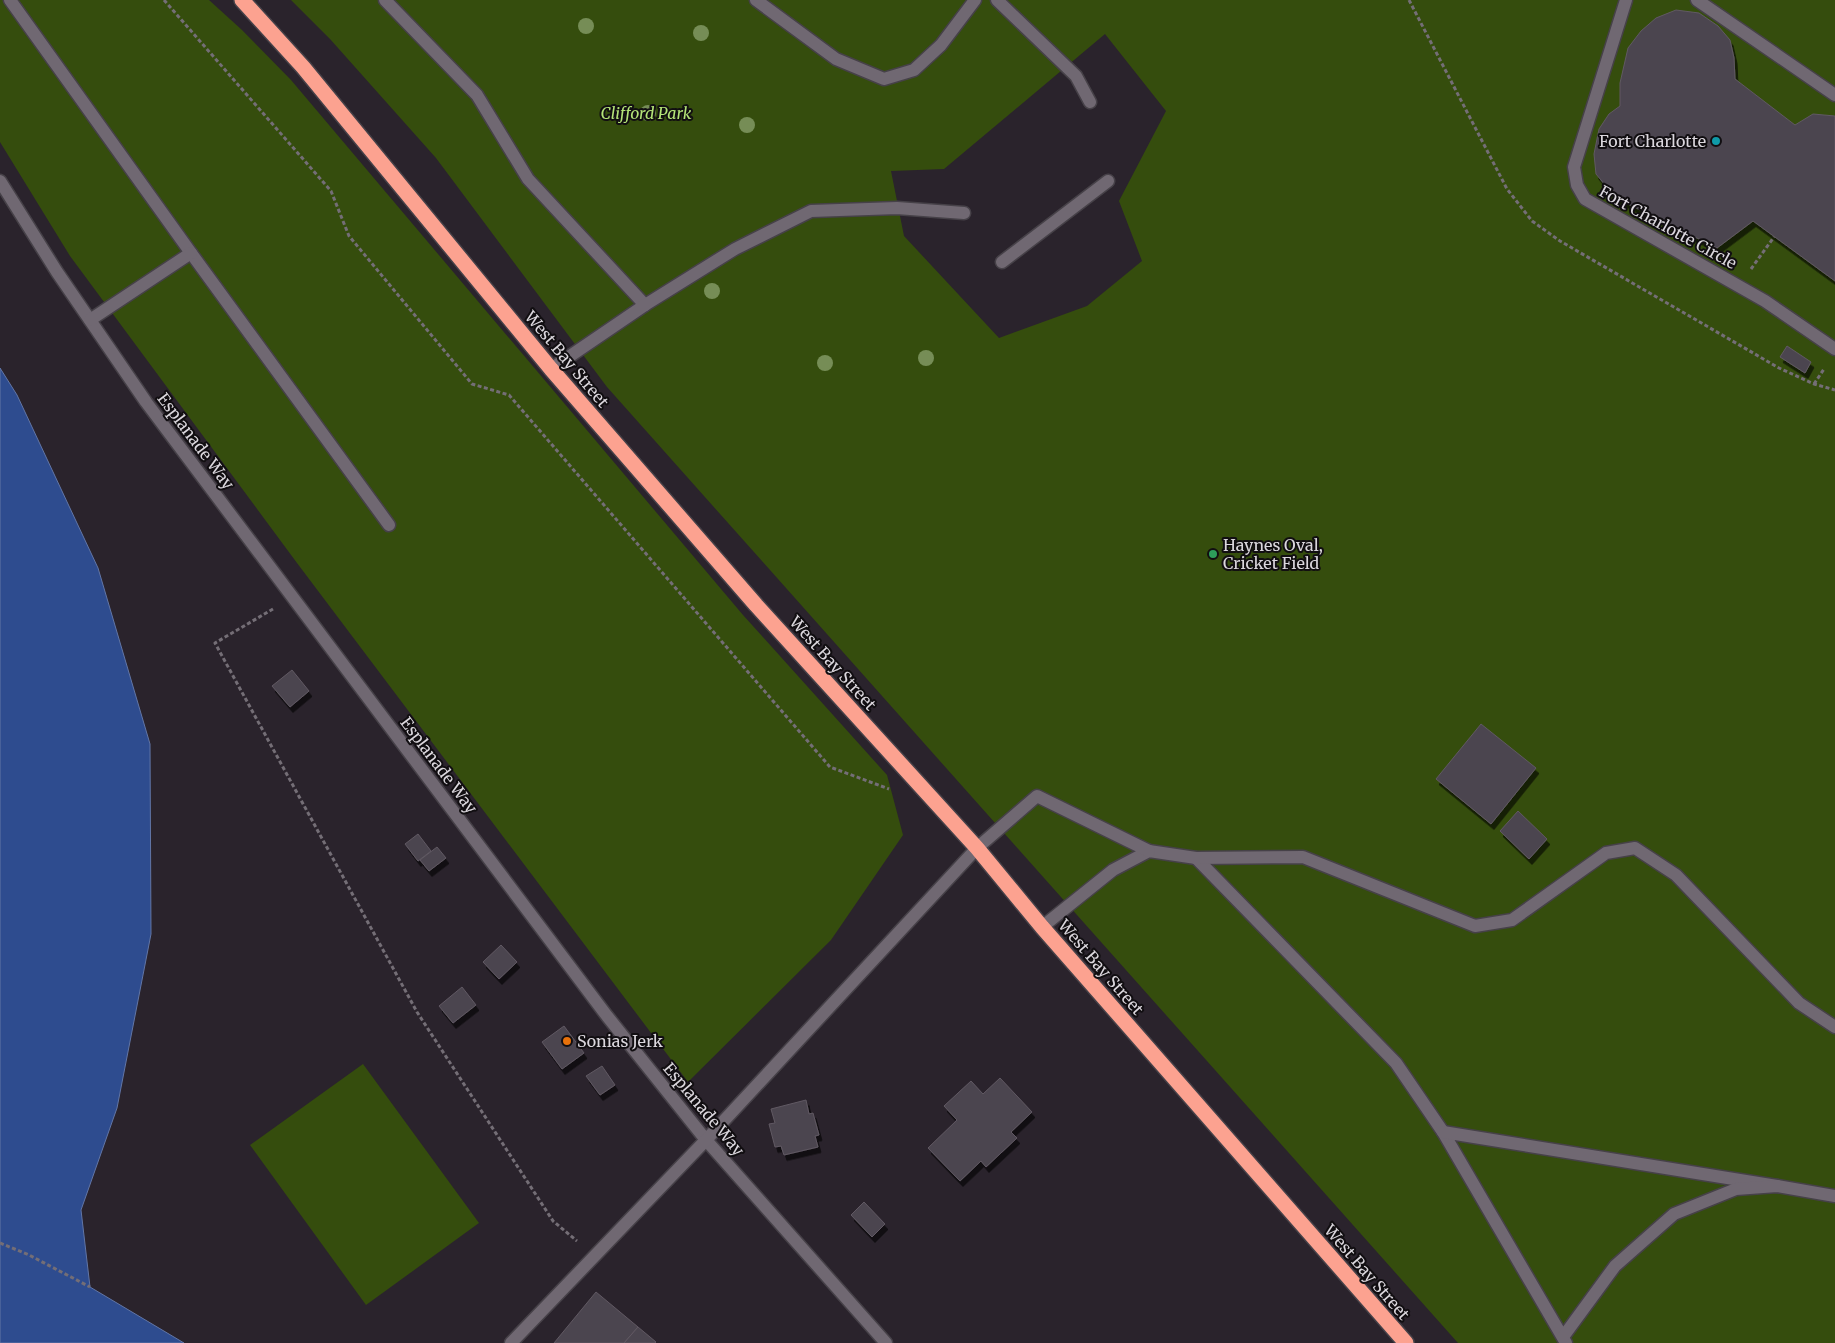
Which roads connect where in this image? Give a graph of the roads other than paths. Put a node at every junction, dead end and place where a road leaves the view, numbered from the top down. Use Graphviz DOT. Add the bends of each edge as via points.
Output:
graph roads {
  1 [pos="10,0"];
  2 [pos="242,0"];
  3 [pos="385,0"];
  4 [pos="756,0"];
  5 [pos="974,0"];
  6 [pos="997,0"];
  7 [pos="1626,0"];
  8 [pos="1697,0"];
  9 [pos="1835,95"];
  10 [pos="1090,102"];
  11 [pos="0,181"];
  12 [pos="1108,181"];
  13 [pos="964,212"];
  14 [pos="191,253"];
  15 [pos="1002,262"];
  16 [pos="645,304"];
  17 [pos="90,320"];
  18 [pos="1835,349"];
  19 [pos="551,369"];
  20 [pos="389,525"];
  21 [pos="977,848"];
  22 [pos="1149,851"];
  23 [pos="1196,858"];
  24 [pos="1042,927"];
  25 [pos="1835,1027"];
  26 [pos="1443,1132"];
  27 [pos="706,1140"];
  28 [pos="1777,1186"];
  29 [pos="1835,1196"];
  30 [pos="1565,1340"];
  31 [pos="510,1343"];
  32 [pos="886,1343"];
  33 [pos="1406,1343"];
  1 -- 14 [label="street"];
  2 -- 19 [label="highway, West Bay Street" via="303,67"];
  3 -- 16 [label="street" via="477,95 528,179"];
  4 -- 5 [label="street" via="836,59 884,79 914,70 941,45"];
  6 -- 10 [label="street" via="1076,76"];
  7 -- 18 [label="street, Fort Charlotte Circle" via="1574,167 1577,184 1585,199 1740,286"];
  8 -- 9 [label="street"];
  11 -- 17 [label="street, Esplanade Way"];
  12 -- 15 [label="street"];
  13 -- 16 [label="street" via="897,208 811,211 734,249"];
  14 -- 17 [label="street"];
  14 -- 20 [label="street"];
  16 -- 19 [label="street"];
  17 -- 27 [label="street, Esplanade Way" via="146,402 558,952"];
  19 -- 21 [label="highway, West Bay Street" via="756,605"];
  21 -- 22 [label="street" via="1037,796"];
  21 -- 24 [label="highway, West Bay Street"];
  21 -- 27 [label="street"];
  22 -- 23 [label="street"];
  22 -- 24 [label="street" via="1112,870"];
  23 -- 25 [label="street" via="1303,857 1475,926 1512,920 1606,853 1634,848 1676,875 1799,1003"];
  23 -- 26 [label="street" via="1396,1063"];
  24 -- 33 [label="highway, West Bay Street"];
  26 -- 28 [label="street"];
  26 -- 30 [label="street"];
  27 -- 31 [label="street"];
  27 -- 32 [label="street, Esplanade Way"];
  28 -- 29 [label="street"];
  28 -- 30 [label="street" via="1736,1190 1674,1214 1615,1266"];
}
